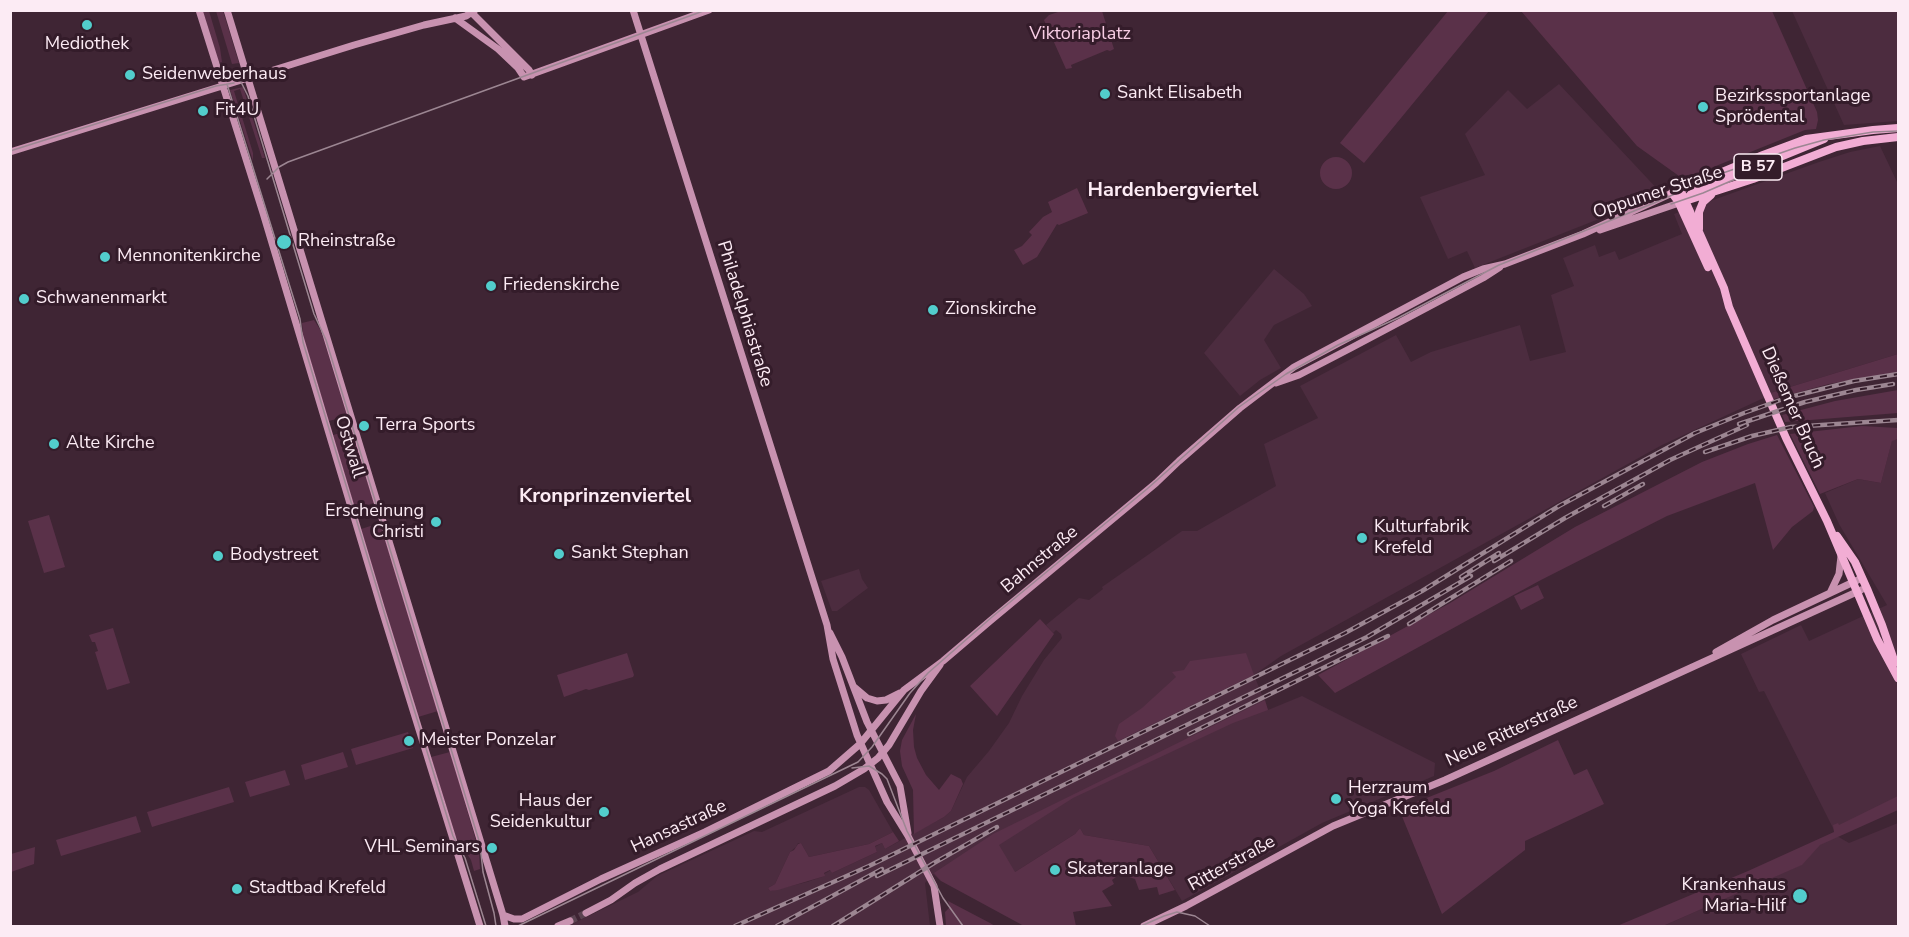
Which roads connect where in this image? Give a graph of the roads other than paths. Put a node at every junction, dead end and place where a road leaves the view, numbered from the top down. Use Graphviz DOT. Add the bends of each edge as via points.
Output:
graph roads {
  1 [pos="199,10"];
  2 [pos="227,10"];
  3 [pos="633,10"];
  4 [pos="709,10"];
  5 [pos="473,12"];
  6 [pos="455,18"];
  7 [pos="641,35"];
  8 [pos="528,76"];
  9 [pos="247,78"];
  10 [pos="223,85"];
  11 [pos="1899,128"];
  12 [pos="1833,136"];
  13 [pos="1899,138"];
  14 [pos="10,152"];
  15 [pos="1676,191"];
  16 [pos="1716,191"];
  17 [pos="1682,202"];
  18 [pos="1699,232"];
  19 [pos="1583,234"];
  20 [pos="1730,307"];
  21 [pos="1156,483"];
  22 [pos="1827,521"];
  23 [pos="1841,553"];
  24 [pos="1860,585"];
  25 [pos="1829,593"];
  26 [pos="826,626"];
  27 [pos="943,661"];
  28 [pos="1701,661"];
  29 [pos="1899,676"];
  30 [pos="851,684"];
  31 [pos="904,690"];
  32 [pos="871,731"];
  33 [pos="860,744"];
  34 [pos="883,753"];
  35 [pos="869,766"];
  36 [pos="1334,826"];
  37 [pos="908,836"];
  38 [pos="586,913"];
  39 [pos="503,915"];
  40 [pos="570,921"];
  41 [pos="481,925"];
  42 [pos="505,927"];
  43 [pos="558,927"];
  44 [pos="939,927"];
  45 [pos="1144,927"];
  1 -- 10 [label="main road, Ostwall"];
  2 -- 9 [label="main road, Ostwall"];
  3 -- 7 [label="main road, Philadelphiastraße"];
  4 -- 7 [label="main road"];
  5 -- 6 [label="main road"];
  5 -- 8 [label="main road" via="529,70"];
  6 -- 8 [label="main road"];
  6 -- 9 [label="main road"];
  7 -- 8 [label="main road"];
  7 -- 26 [label="main road, Philadelphiastraße"];
  9 -- 10 [label="main road"];
  9 -- 39 [label="main road, Ostwall"];
  10 -- 14 [label="main road"];
  10 -- 41 [label="main road, Ostwall"];
  11 -- 12 [label="main road, B 57"];
  12 -- 15 [label="main road, Oppumer Straße" via="1792,143"];
  12 -- 17 [label="main road, B 57" via="1697,190"];
  13 -- 16 [label="main road, Oppumer Straße / B 57" via="1844,145"];
  15 -- 17 [label="main road, Dießemer Bruch"];
  15 -- 19 [label="main road, Oppumer Straße"];
  16 -- 17 [label="main road, Oppumer Straße / B 57"];
  16 -- 18 [label="main road" via="1703,202"];
  17 -- 18 [label="main road, Dießemer Bruch"];
  17 -- 19 [label="main road, Oppumer Straße"];
  17 -- 20 [label="main road, Dießemer Bruch" via="1719,291"];
  18 -- 20 [label="main road, Dießemer Bruch"];
  19 -- 21 [label="main road, Oppumer Straße" via="1505,264 1299,375 1268,386"];
  20 -- 22 [label="main road, Dießemer Bruch" via="1786,438"];
  21 -- 27 [label="main road, Bahnstraße"];
  22 -- 23 [label="main road, Dießemer Bruch"];
  22 -- 24 [label="main road, Dießemer Bruch" via="1854,562"];
  23 -- 24 [label="main road, Dießemer Bruch"];
  23 -- 25 [label="main road" via="1839,574"];
  24 -- 25 [label="main road, Neue Ritterstraße"];
  24 -- 28 [label="main road, Neue Ritterstraße" via="1745,644"];
  24 -- 29 [label="main road, Dießemer Bruch" via="1877,639"];
  25 -- 28 [label="main road, Neue Ritterstraße"];
  26 -- 30 [label="main road, Philadelphiastraße"];
  26 -- 33 [label="main road, Philadelphiastraße"];
  27 -- 31 [label="main road, Bahnstraße"];
  27 -- 34 [label="main road, Bahnstraße"];
  28 -- 36 [label="main road, Neue Ritterstraße" via="1445,780"];
  30 -- 31 [label="main road" via="860,694 877,701"];
  30 -- 32 [label="main road, Philadelphiastraße"];
  31 -- 32 [label="main road, Bahnstraße"];
  32 -- 33 [label="main road, Bahnstraße"];
  32 -- 34 [label="main road, Philadelphiastraße"];
  33 -- 35 [label="main road, Philadelphiastraße"];
  33 -- 39 [label="main road, Hansastraße" via="829,771 805,784 522,918 514,920"];
  34 -- 35 [label="main road, Bahnstraße"];
  34 -- 37 [label="main road, Philadelphiastraße" via="902,790"];
  35 -- 37 [label="main road, Philadelphiastraße"];
  35 -- 38 [label="main road, Hansastraße" via="647,876"];
  36 -- 45 [label="main road, Ritterstraße"];
  37 -- 44 [label="main road, Philadelphiastraße" via="934,886"];
  39 -- 42 [label="main road, Ostwall"];
  40 -- 43 [label="main road"];
}
